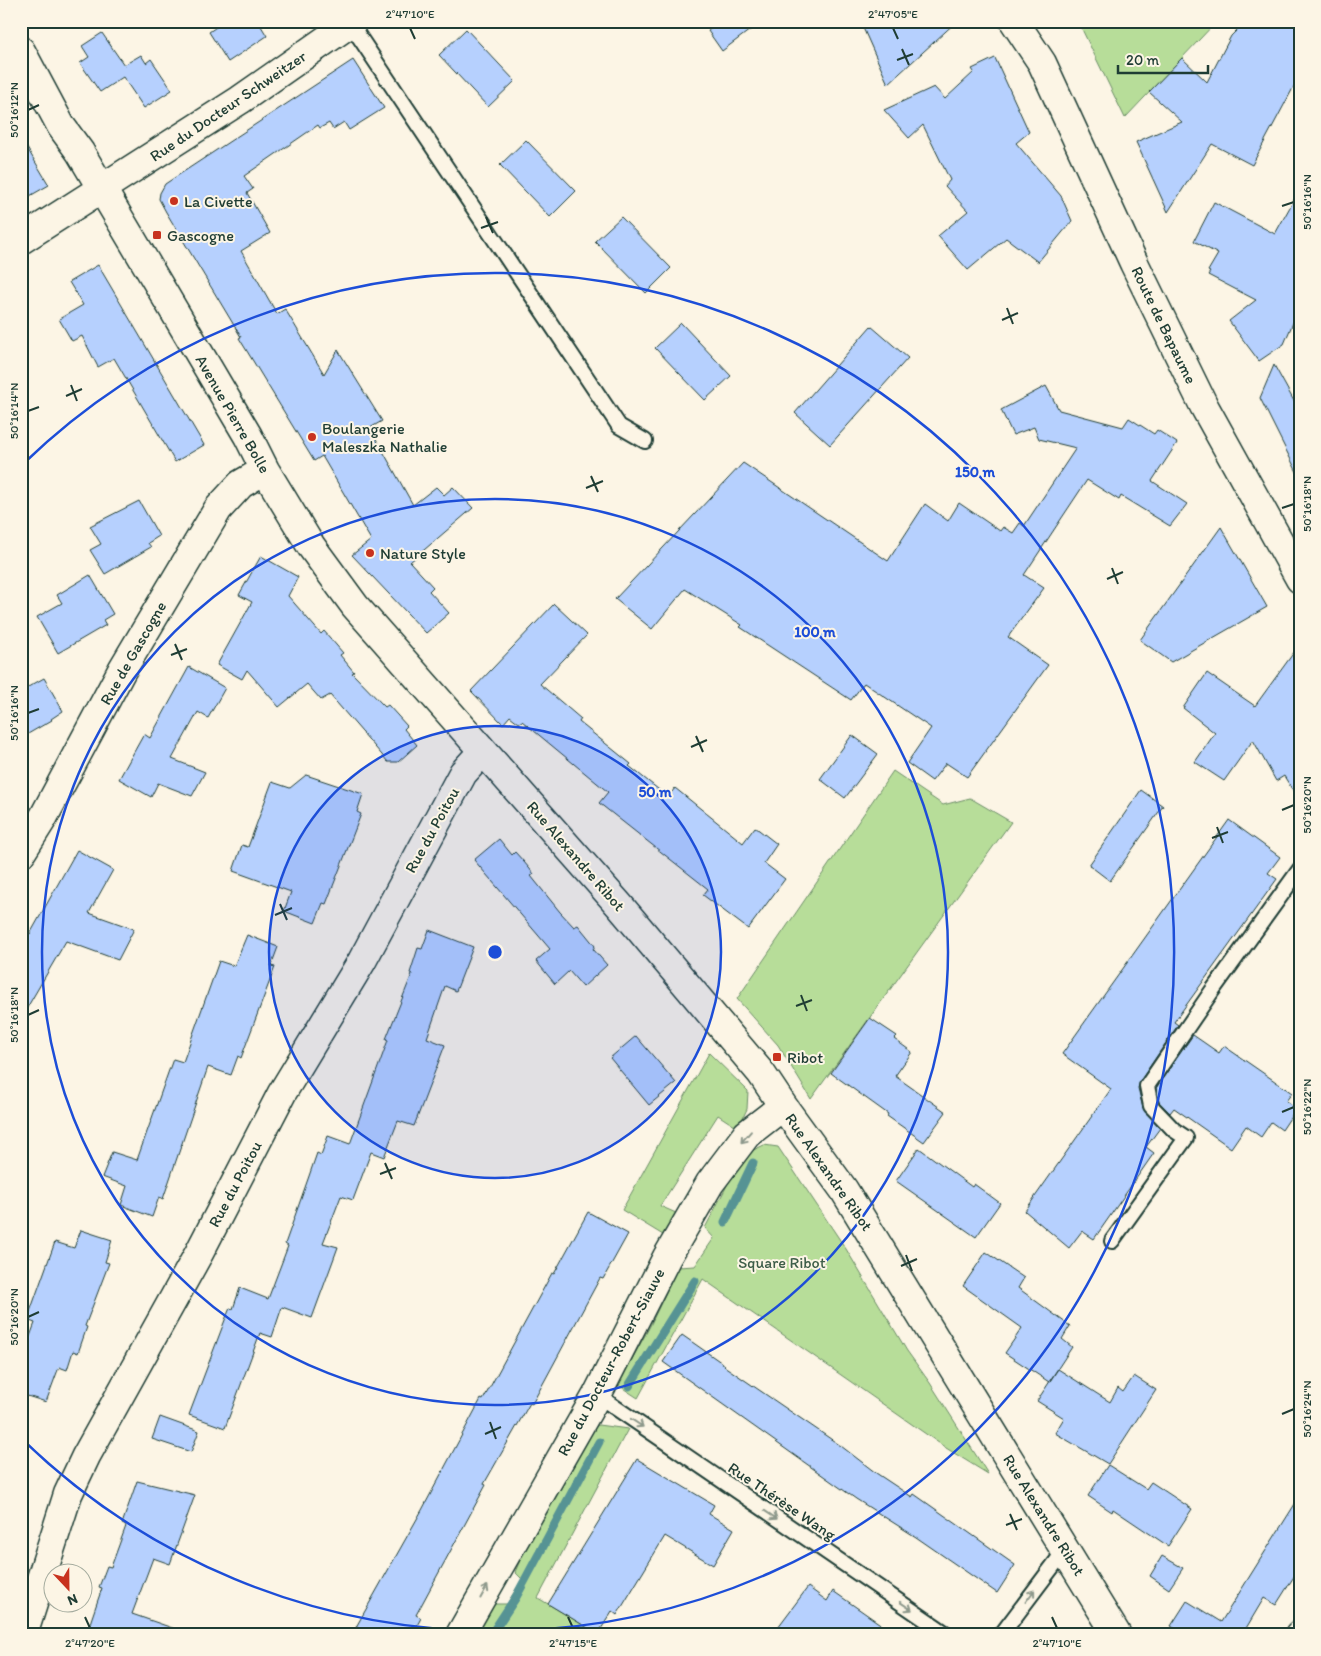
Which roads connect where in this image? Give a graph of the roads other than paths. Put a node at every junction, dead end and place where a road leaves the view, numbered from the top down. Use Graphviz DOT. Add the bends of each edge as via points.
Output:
graph roads {
  1 [pos="1014,21"];
  2 [pos="1029,21"];
  3 [pos="352,22"];
  4 [pos="21,51"];
  5 [pos="1042,63"];
  6 [pos="102,189"];
  7 [pos="21,240"];
  8 [pos="646,441"];
  9 [pos="265,470"];
  10 [pos="1299,578"];
  11 [pos="483,751"];
  12 [pos="21,853"];
  13 [pos="1300,869"];
  14 [pos="783,1106"];
  15 [pos="1112,1241"];
  16 [pos="597,1395"];
  17 [pos="1065,1550"];
  18 [pos="23,1635"];
  19 [pos="460,1635"];
  20 [pos="948,1635"];
  21 [pos="1001,1635"];
  22 [pos="1117,1635"];
  1 -- 5 [label="street"];
  2 -- 5 [label="street"];
  3 -- 6 [label="street, Rue du Docteur Schweitzer" via="240,100"];
  3 -- 8 [label="lane" via="619,426"];
  4 -- 6 [label="street, Avenue Pierre Bolle" via="61,126"];
  5 -- 10 [label="street, Route de Bapaume" via="1204,406"];
  6 -- 7 [label="street, Rue du Docteur Schweitzer"];
  6 -- 9 [label="street, Avenue Pierre Bolle"];
  9 -- 11 [label="street, Avenue Pierre Bolle" via="311,546 356,606"];
  9 -- 12 [label="street, Rue de Gascogne" via="242,484 218,508 122,670"];
  11 -- 14 [label="street, Rue Alexandre Ribot" via="708,1009 762,1074"];
  11 -- 18 [label="street, Rue du Poitou" via="463,773 362,961 282,1094 199,1253 86,1456 68,1494"];
  13 -- 15 [label="lane" via="1147,1086 1151,1106 1186,1138"];
  14 -- 16 [label="street, Rue du Docteur-Robert-Siauve, one-way" via="747,1134 710,1183 667,1257"];
  14 -- 17 [label="street, Rue Alexandre Ribot" via="844,1190"];
  19 -- 16 [label="street, Rue du Docteur-Robert-Siauve, one-way"];
  16 -- 20 [label="lane, Rue Thérèse Wang, one-way"];
  21 -- 17 [label="lane, one-way"];
  17 -- 22 [label="street, Rue Alexandre Ribot"];
}
